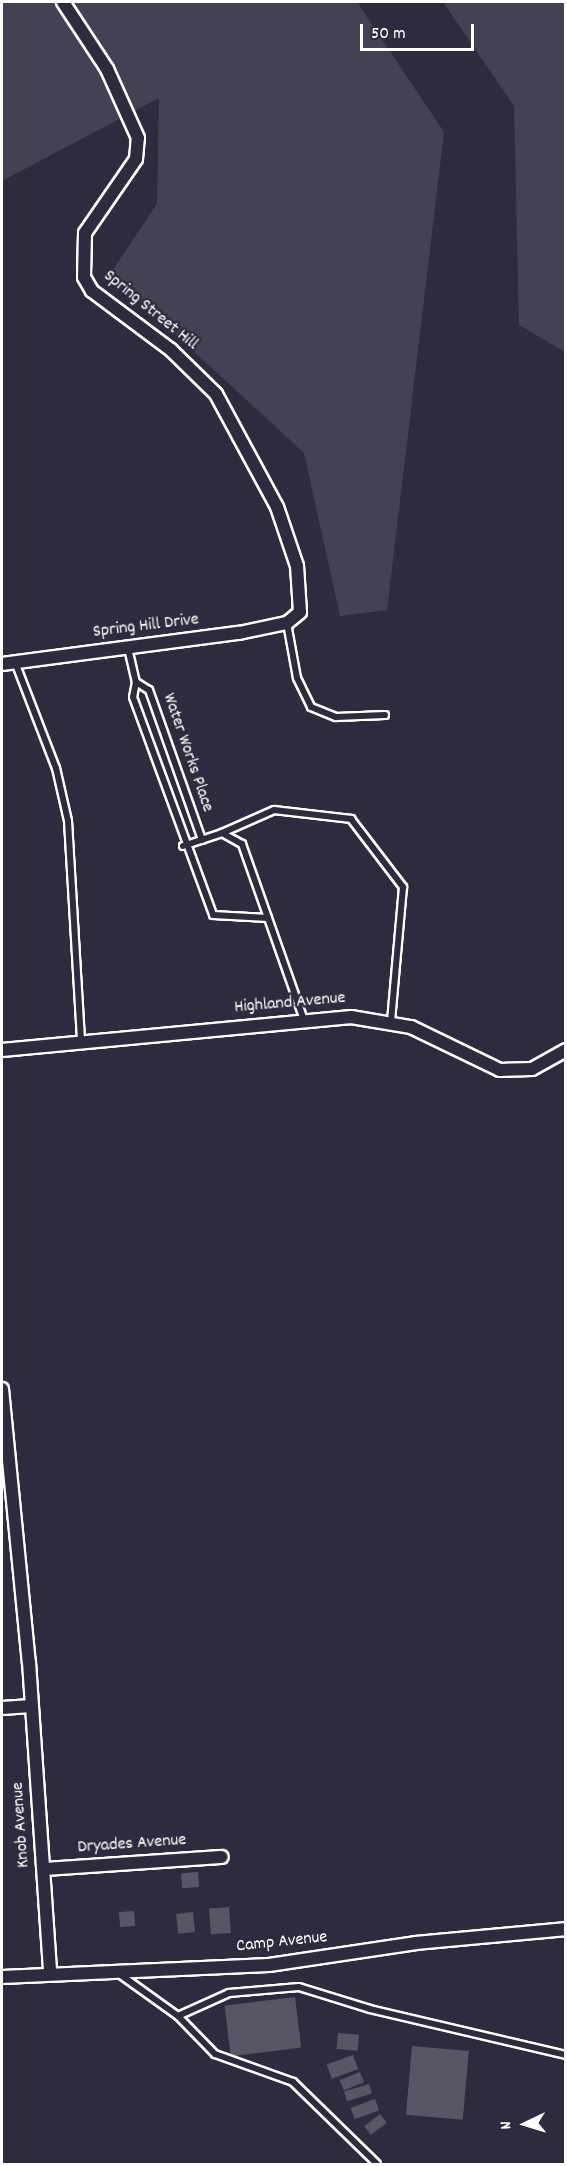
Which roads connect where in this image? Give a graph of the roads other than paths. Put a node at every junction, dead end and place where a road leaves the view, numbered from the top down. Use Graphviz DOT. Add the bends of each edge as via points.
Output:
graph roads {
  1 [pos="63,2"];
  2 [pos="291,622"];
  3 [pos="128,648"];
  4 [pos="15,661"];
  5 [pos="2,664"];
  6 [pos="136,682"];
  7 [pos="385,716"];
  8 [pos="222,833"];
  9 [pos="202,840"];
  10 [pos="183,846"];
  11 [pos="268,918"];
  12 [pos="304,1020"];
  13 [pos="392,1021"];
  14 [pos="81,1042"];
  15 [pos="2,1050"];
  16 [pos="566,1050"];
  17 [pos="2,1389"];
  18 [pos="4,1423"];
  19 [pos="31,1706"];
  20 [pos="2,1708"];
  21 [pos="222,1857"];
  22 [pos="44,1869"];
  23 [pos="566,1929"];
  24 [pos="112,1969"];
  25 [pos="50,1972"];
  26 [pos="2,1977"];
  27 [pos="178,2016"];
  28 [pos="566,2055"];
  29 [pos="376,2164"];
  1 -- 2 [label="street, Spring Street Hill" via="107,69 138,138 136,159 85,233 84,277 92,291 187,364 216,394 238,429 292,546 301,597"];
  2 -- 3 [label="street, Spring Hill Drive"];
  2 -- 7 [label="lane" via="297,678 311,707 336,717"];
  3 -- 4 [label="street, Spring Hill Drive"];
  3 -- 6 [label="lane, Water Works Place"];
  4 -- 5 [label="street, Spring Hill Drive"];
  4 -- 14 [label="lane" via="56,768 68,821"];
  6 -- 9 [label="lane, Water Works Place" via="149,690"];
  6 -- 10 [label="lane, Water Works Place" via="133,697"];
  8 -- 9 [label="lane, Water Works Place"];
  8 -- 11 [label="lane, Water Works Place" via="242,844"];
  8 -- 13 [label="lane" via="274,810 351,819 403,887"];
  9 -- 10 [label="lane, Water Works Place"];
  10 -- 11 [label="lane, Water Works Place" via="213,915"];
  11 -- 12 [label="lane, Water Works Place"];
  12 -- 13 [label="street, Highland Avenue"];
  12 -- 14 [label="street, Highland Avenue"];
  13 -- 16 [label="street, Highland Avenue" via="500,1070 532,1070"];
  14 -- 15 [label="street, Highland Avenue"];
  17 -- 18 [label="street, Knob Avenue"];
  18 -- 19 [label="street, Knob Avenue"];
  19 -- 20 [label="street"];
  19 -- 22 [label="street, Knob Avenue"];
  21 -- 22 [label="street, Dryades Avenue"];
  22 -- 25 [label="street, Knob Avenue"];
  23 -- 24 [label="street, Camp Avenue" via="416,1943 269,1965"];
  24 -- 25 [label="street, Camp Avenue"];
  24 -- 27 [label="lane"];
  25 -- 26 [label="street, Camp Avenue"];
  27 -- 28 [label="lane" via="229,1993 299,1987 370,2009"];
  27 -- 29 [label="lane" via="214,2054 293,2082"];
}
